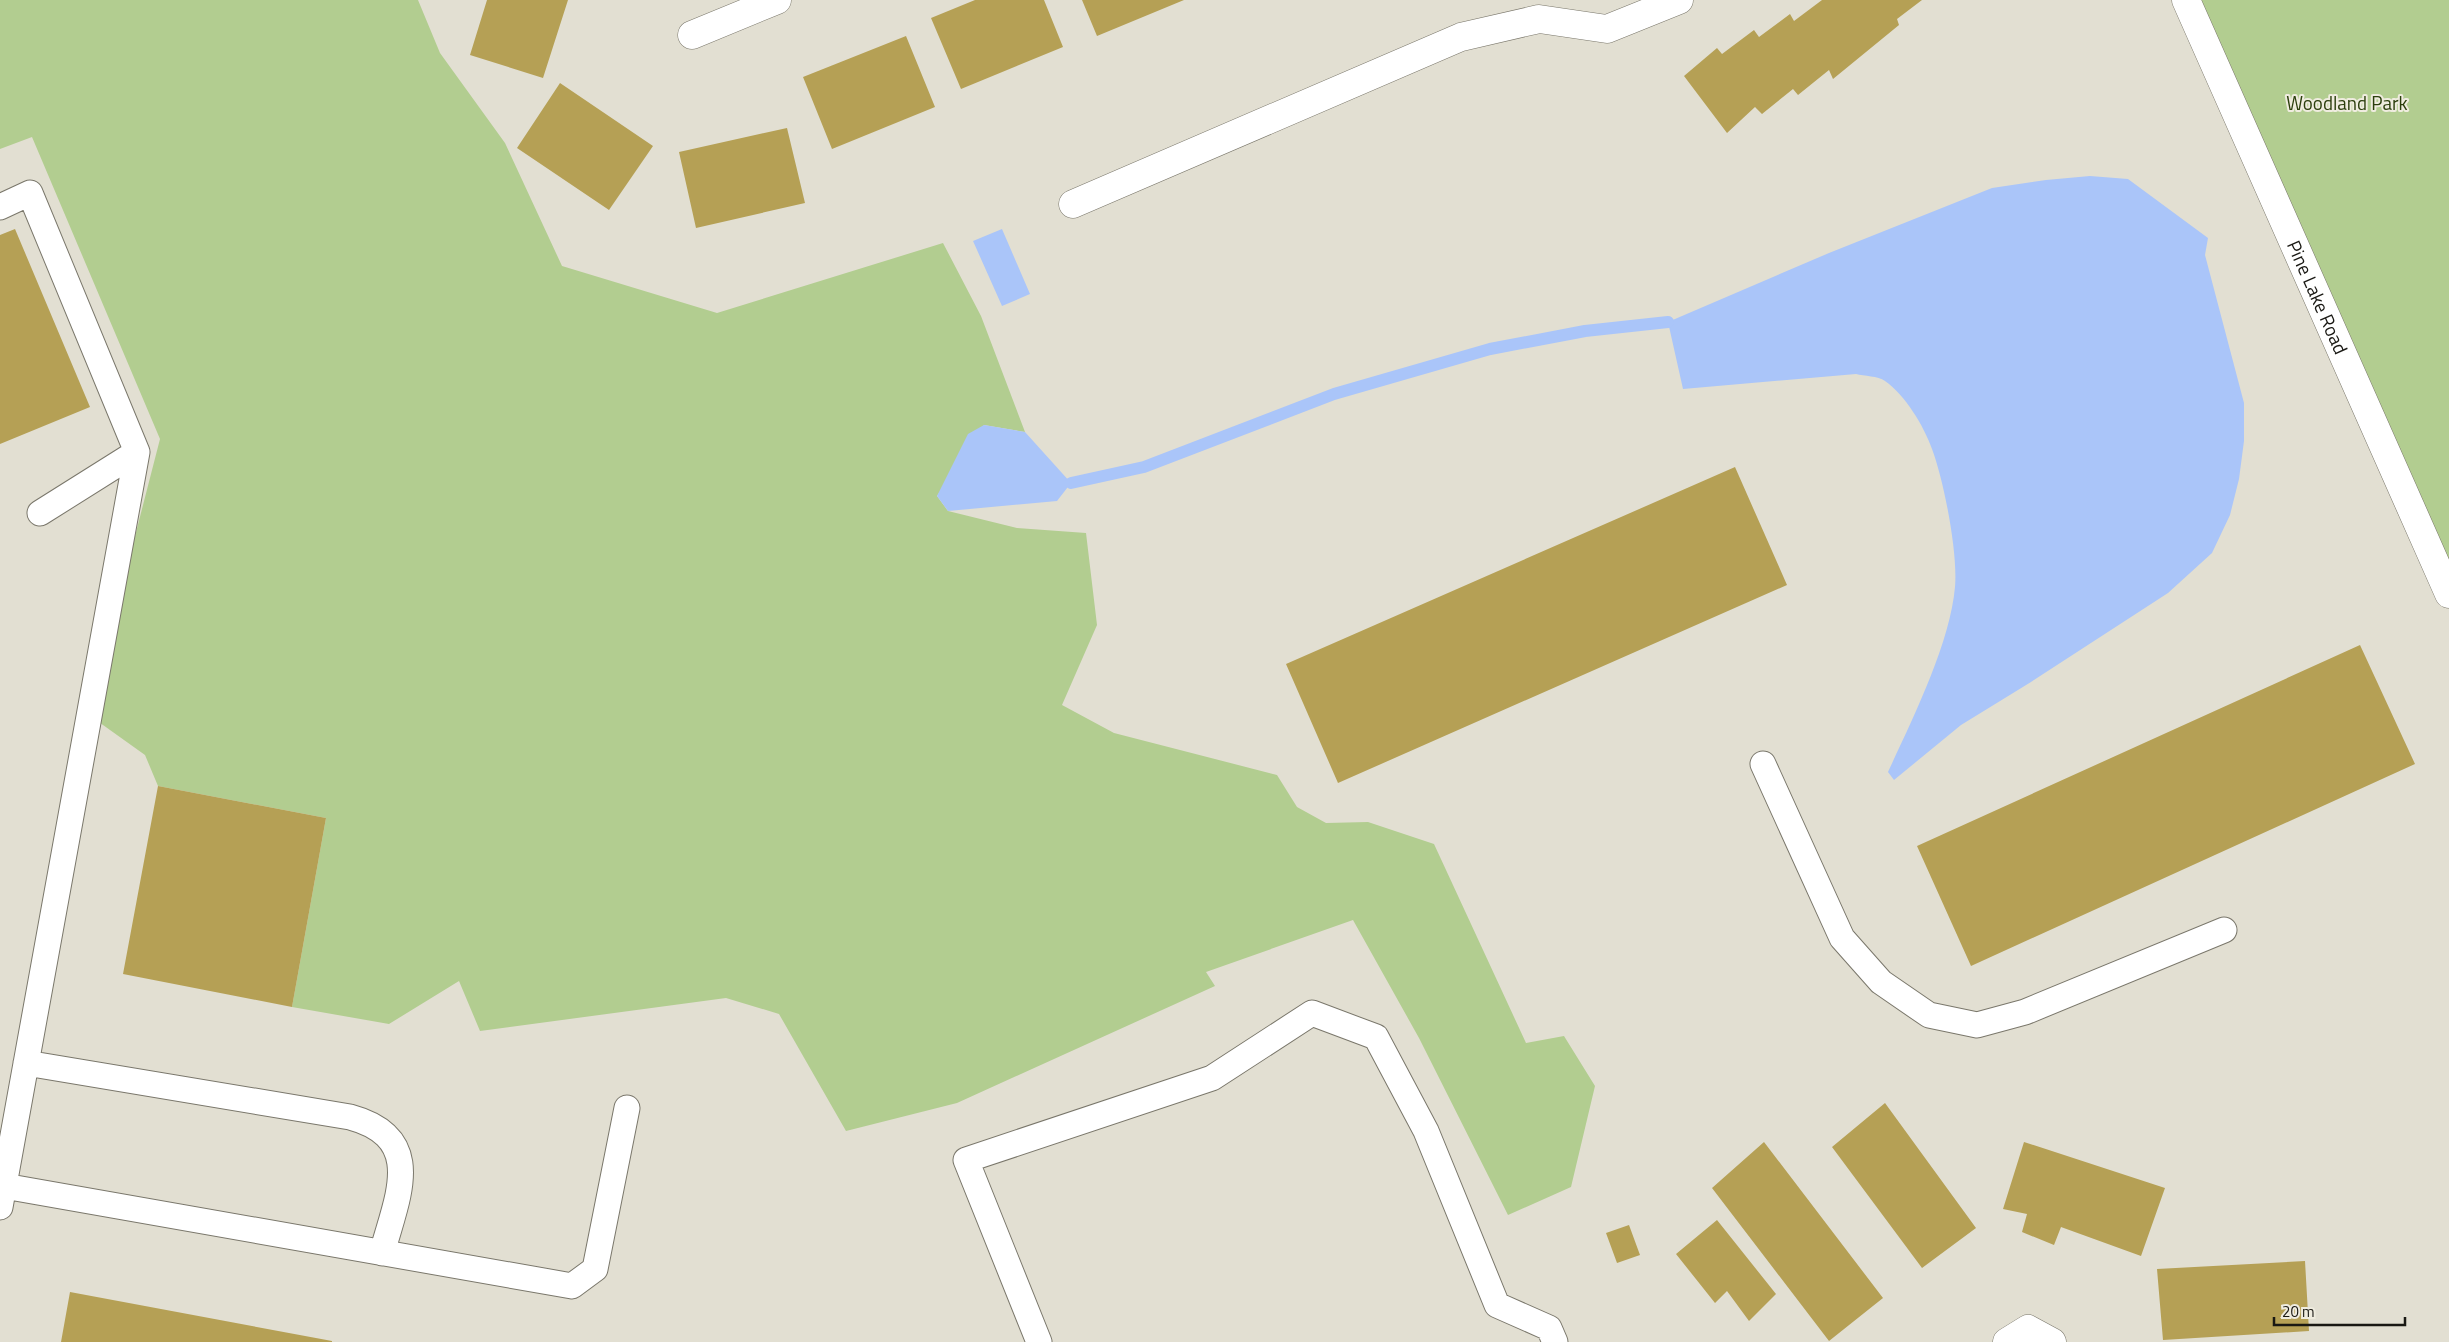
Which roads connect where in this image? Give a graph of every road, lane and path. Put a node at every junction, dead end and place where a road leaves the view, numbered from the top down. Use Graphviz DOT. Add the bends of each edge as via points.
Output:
graph roads {
  1 [pos="777,0"];
  2 [pos="1680,0"];
  3 [pos="2186,0"];
  4 [pos="692,36"];
  5 [pos="1073,204"];
  6 [pos="0,207"];
  7 [pos="137,452"];
  8 [pos="40,512"];
  9 [pos="2449,594"];
  10 [pos="1764,764"];
  11 [pos="2224,930"];
  12 [pos="26,1063"];
  13 [pos="627,1108"];
  14 [pos="2,1196"];
  15 [pos="382,1253"];
  16 [pos="1039,1342"];
  17 [pos="1555,1342"];
  18 [pos="2007,1342"];
  19 [pos="2052,1342"];
  1 -- 4 [label="street"];
  2 -- 5 [label="street" via="1607,29 1539,19 1461,37"];
  3 -- 9 [label="street, Pine Lake Road"];
  6 -- 7 [label="lane" via="30,193"];
  7 -- 8 [label="lane"];
  7 -- 12 [label="lane"];
  10 -- 11 [label="lane" via="1842,938 1880,982 1929,1015 1977,1025 2025,1012"];
  12 -- 14 [label="lane"];
  12 -- 15 [label="lane" via="367,1122 381,1130 393,1143 401,1159 401,1182"];
  13 -- 15 [label="lane" via="595,1269 572,1286"];
  14 -- 15 [label="lane"];
  16 -- 17 [label="lane" via="966,1160 1212,1078 1312,1013 1376,1037 1426,1131 1497,1305 1549,1328"];
  18 -- 19 [label="street" via="2028,1329"];
}
